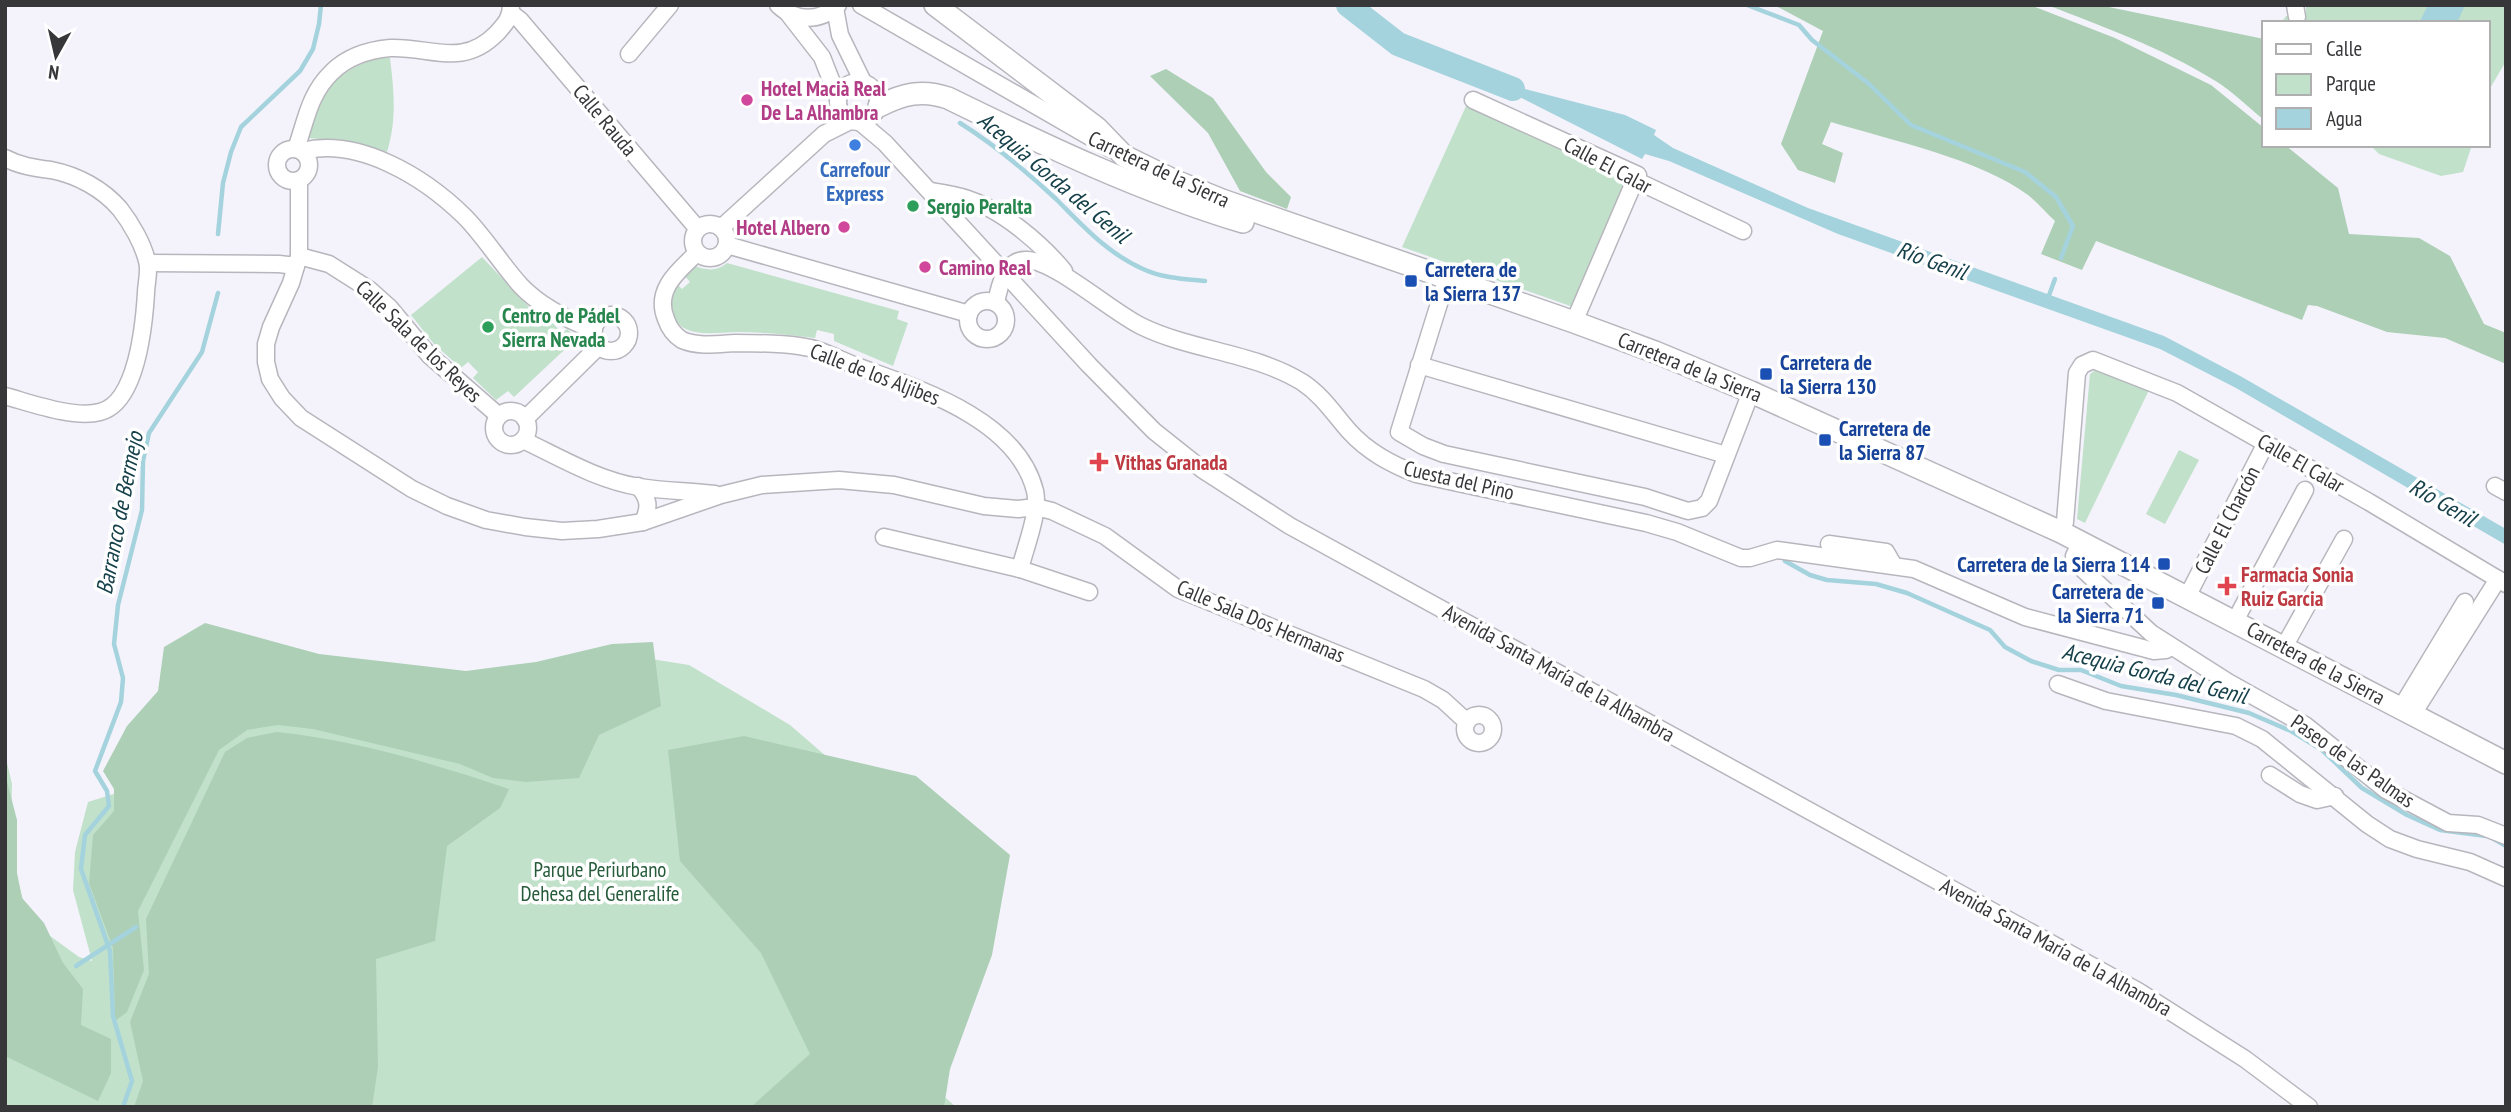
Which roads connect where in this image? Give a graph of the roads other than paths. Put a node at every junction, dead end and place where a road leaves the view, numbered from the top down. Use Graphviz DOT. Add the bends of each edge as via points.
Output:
graph roads {
  1 [pos="670,5"];
  2 [pos="861,5"];
  3 [pos="935,5"];
  4 [pos="837,7"];
  5 [pos="511,9"];
  6 [pos="782,9"];
  7 [pos="629,54"];
  8 [pos="863,82"];
  9 [pos="1473,100"];
  10 [pos="838,101"];
  11 [pos="878,109"];
  12 [pos="855,122"];
  13 [pos="824,134"];
  14 [pos="885,143"];
  15 [pos="299,150"];
  16 [pos="1124,156"];
  17 [pos="5,158"];
  18 [pos="1635,180"];
  19 [pos="299,181"];
  20 [pos="930,191"];
  21 [pos="697,228"];
  22 [pos="721,228"];
  23 [pos="1743,231"];
  24 [pos="727,245"];
  25 [pos="1369,251"];
  26 [pos="697,253"];
  27 [pos="297,261"];
  28 [pos="148,264"];
  29 [pos="1004,273"];
  30 [pos="1447,278"];
  31 [pos="1070,279"];
  32 [pos="996,303"];
  33 [pos="969,314"];
  34 [pos="1574,322"];
  35 [pos="1419,365"];
  36 [pos="1751,391"];
  37 [pos="5,396"];
  38 [pos="499,416"];
  39 [pos="525,419"];
  40 [pos="523,440"];
  41 [pos="2266,443"];
  42 [pos="1726,456"];
  43 [pos="638,486"];
  44 [pos="2305,489"];
  45 [pos="721,495"];
  46 [pos="1036,507"];
  47 [pos="643,522"];
  48 [pos="2061,532"];
  49 [pos="884,537"];
  50 [pos="2344,539"];
  51 [pos="2081,542"];
  52 [pos="1829,544"];
  53 [pos="1893,564"];
  54 [pos="1020,569"];
  55 [pos="2502,581"];
  56 [pos="1089,592"];
  57 [pos="2187,597"];
  58 [pos="2465,602"];
  59 [pos="2235,621"];
  60 [pos="2170,646"];
  61 [pos="2284,647"];
  62 [pos="2058,684"];
  63 [pos="2407,711"];
  64 [pos="1467,722"];
  65 [pos="2506,763"];
  66 [pos="2270,775"];
  67 [pos="2335,796"];
  68 [pos="2506,836"];
  69 [pos="2506,878"];
  70 [pos="2309,1107"];
  1 -- 7 [label="street"];
  2 -- 16 [label="street, Carretera de la Sierra"];
  3 -- 16 [label="main road" via="1097,128"];
  4 -- 6 [label="street" via="810,18"];
  4 -- 8 [label="street" via="840,35"];
  5 -- 15 [label="street" via="493,37 459,53 393,48 350,59 314,94"];
  5 -- 21 [label="street, Calle Rauda"];
  6 -- 10 [label="street" via="822,57"];
  8 -- 10 [label="street" via="847,85"];
  8 -- 11 [label="street" via="876,92"];
  9 -- 18 [label="street, Calle El Calar" via="1638,175"];
  10 -- 12 [label="street" via="840,112"];
  10 -- 13 [label="street"];
  11 -- 12 [label="street" via="872,118"];
  11 -- 14 [label="street, Avenida Santa María de la Alhambra"];
  11 -- 25 [label="main road" via="897,97 934,93 1160,194 1313,243"];
  12 -- 13 [label="street"];
  12 -- 14 [label="street, Avenida Santa María de la Alhambra"];
  13 -- 22 [label="street"];
  14 -- 20 [label="street, Avenida Santa María de la Alhambra"];
  15 -- 19 [label="street" via="308,158 309,168"];
  15 -- 19 [label="street" via="281,153 276,168 287,181"];
  15 -- 39 [label="street" via="318,147 351,152 381,160 411,177 464,216 522,287 596,338"];
  16 -- 25 [label="main road, Carretera de la Sierra" via="1222,200"];
  17 -- 28 [label="street" via="73,176 107,196 130,223"];
  18 -- 23 [label="street, Calle El Calar"];
  18 -- 34 [label="street"];
  19 -- 27 [label="street, Calle Sala Dos Hermanas"];
  20 -- 29 [label="street, Avenida Santa María de la Alhambra"];
  20 -- 31 [label="street, Cuesta del Pino" via="970,199 1004,218 1036,241"];
  21 -- 22 [label="street" via="712,223"];
  21 -- 26 [label="street" via="692,243"];
  22 -- 24 [label="street"];
  24 -- 26 [label="street" via="716,257"];
  24 -- 33 [label="street"];
  25 -- 30 [label="main road, Carretera de la Sierra"];
  26 -- 46 [label="street, Calle de los Aljibes" via="664,292 664,315 676,336 702,344 769,343 821,349 943,400 975,418 1015,454 1035,492"];
  27 -- 28 [label="street, Calle Sala de los Reyes"];
  27 -- 38 [label="street, Calle Sala de los Reyes" via="329,264 370,290 429,355"];
  27 -- 47 [label="street, Calle Sala Dos Hermanas" via="271,327 266,362 270,379 301,418 412,489 486,520 562,530"];
  28 -- 37 [label="street" via="139,348 127,385 112,407 86,414"];
  29 -- 31 [label="street, Cuesta del Pino" via="1025,260"];
  29 -- 32 [label="street"];
  29 -- 70 [label="street, Avenida Santa María de la Alhambra" via="1154,431 1203,470 1290,526 2138,991 2245,1059"];
  30 -- 34 [label="main road, Carretera de la Sierra"];
  30 -- 35 [label="street"];
  31 -- 53 [label="street, Cuesta del Pino" via="1143,327 1302,382 1369,450 1416,474 1646,523 1741,558 1777,550"];
  32 -- 33 [label="street" via="978,303"];
  32 -- 33 [label="street" via="1004,312 1005,325 993,338 975,335 968,324"];
  34 -- 36 [label="main road, Carretera de la Sierra"];
  35 -- 42 [label="street"];
  35 -- 42 [label="street" via="1399,432 1444,454 1688,510 1702,508 1709,501"];
  36 -- 42 [label="street"];
  36 -- 48 [label="main road, Carretera de la Sierra"];
  38 -- 39 [label="street" via="513,411"];
  38 -- 40 [label="street" via="494,429 500,441 513,445"];
  39 -- 40 [label="street" via="528,428"];
  40 -- 43 [label="street" via="573,466"];
  41 -- 48 [label="street, Calle El Calar" via="2177,393 2101,361 2088,361 2077,373"];
  41 -- 55 [label="street, Calle El Calar"];
  41 -- 57 [label="street, Calle El Charcón"];
  43 -- 45 [label="street"];
  43 -- 47 [label="street" via="649,503"];
  44 -- 59 [label="street"];
  45 -- 46 [label="street, Calle Sala Dos Hermanas" via="762,485 839,480 894,485 984,506"];
  45 -- 47 [label="street, Calle Sala Dos Hermanas"];
  46 -- 54 [label="street"];
  46 -- 64 [label="street, Calle Sala Dos Hermanas" via="1105,536 1178,589 1424,688"];
  48 -- 51 [label="main road, Carretera de la Sierra"];
  49 -- 54 [label="street"];
  50 -- 61 [label="street"];
  51 -- 57 [label="main road, Carretera de la Sierra"];
  51 -- 60 [label="street, Paseo de las Palmas" via="2075,562"];
  52 -- 53 [label="street" via="1886,552"];
  53 -- 60 [label="street" via="1942,579 2039,622 2154,651"];
  54 -- 56 [label="street"];
  55 -- 63 [label="street"];
  57 -- 59 [label="main road, Carretera de la Sierra"];
  58 -- 63 [label="street"];
  59 -- 61 [label="main road, Carretera de la Sierra"];
  60 -- 68 [label="street, Paseo de las Palmas" via="2305,724 2386,790 2448,823 2479,825"];
  61 -- 63 [label="main road, Carretera de la Sierra"];
  62 -- 67 [label="street, Paseo de las Palmas" via="2106,701 2236,726 2262,739"];
  63 -- 65 [label="main road, Carretera de la Sierra"];
  66 -- 67 [label="street, Paseo de las Palmas" via="2317,800"];
  67 -- 69 [label="street, Paseo de las Palmas" via="2390,839 2470,862"];
}
